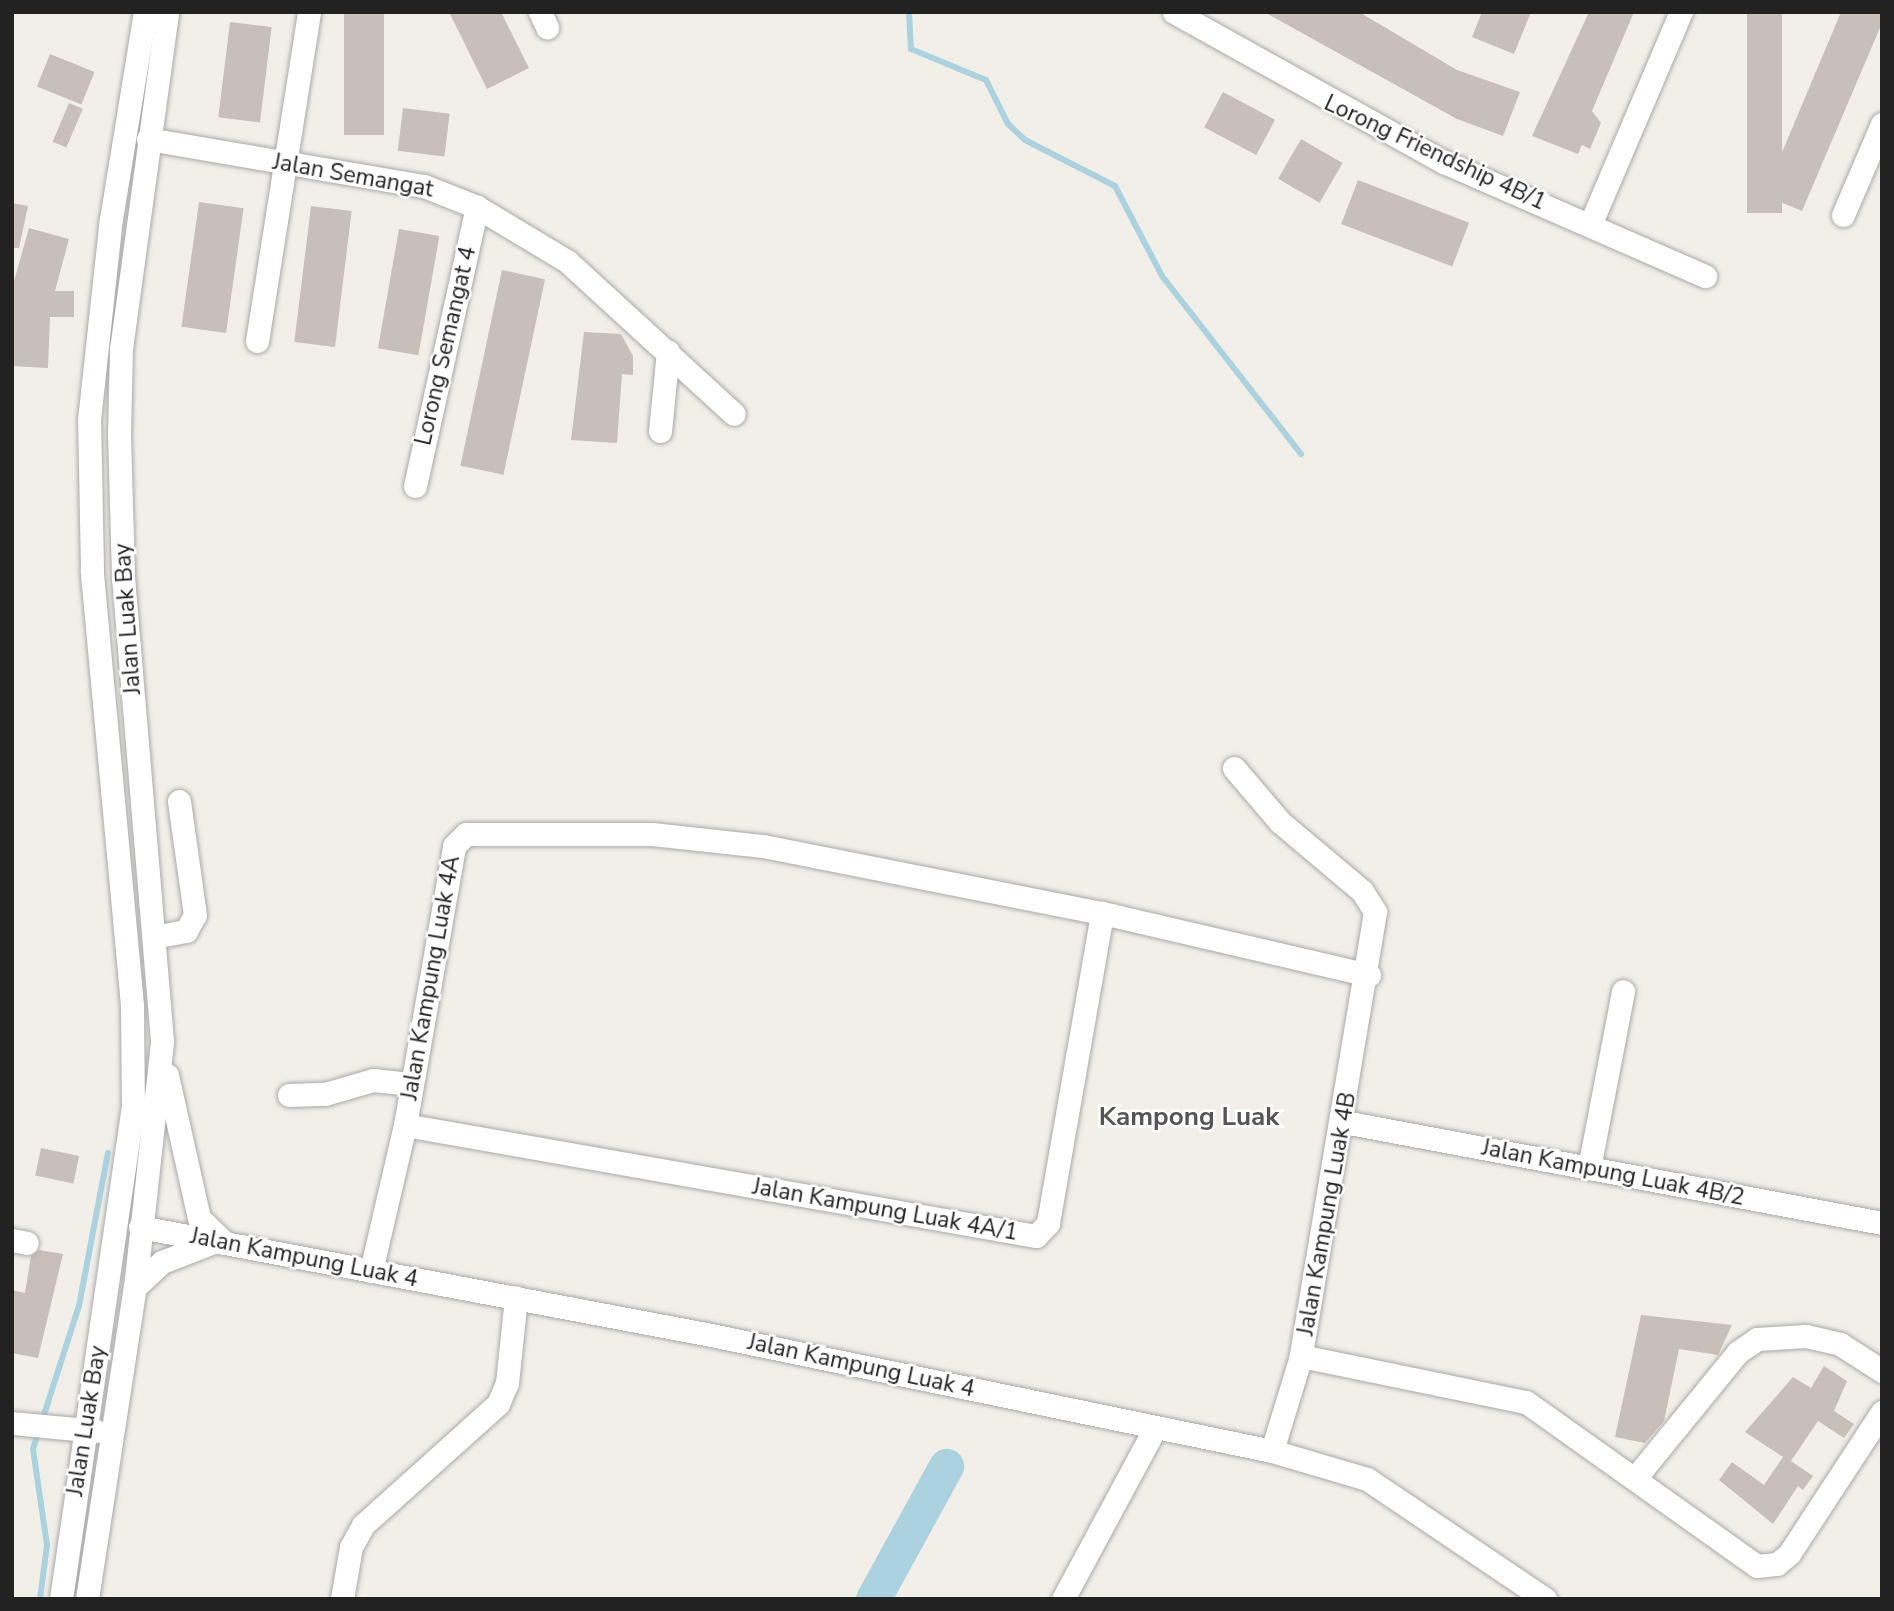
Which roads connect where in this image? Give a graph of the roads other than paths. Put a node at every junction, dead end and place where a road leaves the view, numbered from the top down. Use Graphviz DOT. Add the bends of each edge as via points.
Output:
graph roads {
  1 [pos="145,12"];
  2 [pos="167,12"];
  3 [pos="309,12"];
  4 [pos="1174,12"];
  5 [pos="1681,12"];
  6 [pos="1882,124"];
  7 [pos="148,139"];
  8 [pos="282,164"];
  9 [pos="477,207"];
  10 [pos="1843,215"];
  11 [pos="1590,225"];
  12 [pos="1705,276"];
  13 [pos="257,341"];
  14 [pos="668,351"];
  15 [pos="734,414"];
  16 [pos="660,430"];
  17 [pos="415,486"];
  18 [pos="1234,768"];
  19 [pos="180,801"];
  20 [pos="1114,915"];
  21 [pos="154,937"];
  22 [pos="1369,975"];
  23 [pos="1623,991"];
  24 [pos="162,1041"];
  25 [pos="412,1084"];
  26 [pos="289,1095"];
  27 [pos="1344,1122"];
  28 [pos="405,1125"];
  29 [pos="1589,1168"];
  30 [pos="123,1200"];
  31 [pos="1882,1223"];
  32 [pos="140,1227"];
  33 [pos="116,1243"];
  34 [pos="220,1243"];
  35 [pos="371,1270"];
  36 [pos="135,1287"];
  37 [pos="516,1297"];
  38 [pos="1301,1356"];
  39 [pos="1882,1371"];
  40 [pos="1882,1412"];
  41 [pos="21,1424"];
  42 [pos="1155,1428"];
  43 [pos="83,1431"];
  44 [pos="111,1431"];
  45 [pos="1272,1451"];
  46 [pos="1636,1476"];
  47 [pos="61,1599"];
  48 [pos="87,1599"];
  49 [pos="342,1599"];
  50 [pos="1063,1599"];
  51 [pos="1545,1599"];
  1 -- 30 [label="street, Jalan Luak Bay" via="107,246 89,420 92,569 132,1005 133,1107"];
  2 -- 7 [label="street, Jalan Luak Bay"];
  3 -- 8 [label="street"];
  4 -- 11 [label="street, Lorong Friendship 4B/1" via="1444,162"];
  5 -- 11 [label="street"];
  6 -- 10 [label="street"];
  7 -- 8 [label="street, Jalan Semangat"];
  7 -- 21 [label="street, Jalan Luak Bay" via="121,349 119,435 122,576"];
  8 -- 9 [label="street, Jalan Semangat" via="424,186"];
  8 -- 13 [label="street"];
  9 -- 14 [label="street, Jalan Semangat" via="568,261"];
  9 -- 17 [label="street, Lorong Semangat 4"];
  11 -- 12 [label="street, Lorong Friendship 4B/1"];
  14 -- 15 [label="street, Jalan Semangat"];
  14 -- 16 [label="street"];
  18 -- 22 [label="street, Jalan Kampung Luak 4B" via="1280,822 1368,899 1374,912"];
  19 -- 21 [label="street" via="195,915 186,931"];
  20 -- 22 [label="street, Jalan Kampung Luak 4A"];
  20 -- 25 [label="street, Jalan Kampung Luak 4A" via="763,846 652,834 466,834 454,846"];
  20 -- 28 [label="street, Jalan Kampung Luak 4A/1" via="1048,1223 1036,1236"];
  21 -- 24 [label="street, Jalan Luak Bay"];
  22 -- 27 [label="street, Jalan Kampung Luak 4B"];
  23 -- 29 [label="street"];
  24 -- 32 [label="street, Jalan Luak Bay"];
  24 -- 34 [label="street" via="191,1192 199,1218"];
  25 -- 26 [label="street" via="373,1080 324,1094"];
  25 -- 28 [label="street, Jalan Kampung Luak 4A"];
  27 -- 29 [label="street, Jalan Kampung Luak 4B/2"];
  27 -- 38 [label="street, Jalan Kampung Luak 4B"];
  28 -- 35 [label="street, Jalan Kampung Luak 4A"];
  29 -- 31 [label="street, Jalan Kampung Luak 4B/2"];
  30 -- 32 [label="street"];
  30 -- 33 [label="street, Jalan Luak Bay"];
  32 -- 33 [label="street"];
  32 -- 34 [label="street, Jalan Kampung Luak 4"];
  32 -- 36 [label="street, Jalan Luak Bay"];
  33 -- 43 [label="street, Jalan Luak Bay"];
  34 -- 35 [label="street, Jalan Kampung Luak 4"];
  34 -- 36 [label="street" via="162,1262"];
  35 -- 37 [label="street, Jalan Kampung Luak 4"];
  36 -- 44 [label="street, Jalan Luak Bay"];
  37 -- 42 [label="street, Jalan Kampung Luak 4"];
  37 -- 49 [label="street" via="507,1383 498,1404 363,1525 351,1547"];
  38 -- 45 [label="street, Jalan Kampung Luak 4B"];
  38 -- 46 [label="street" via="1526,1402"];
  39 -- 46 [label="street" via="1840,1344 1806,1336 1756,1339 1738,1352"];
  40 -- 46 [label="street" via="1777,1564 1757,1566"];
  41 -- 43 [label="street"];
  42 -- 45 [label="street, Jalan Kampung Luak 4"];
  42 -- 50 [label="street"];
  43 -- 44 [label="street"];
  43 -- 47 [label="street, Jalan Luak Bay"];
  44 -- 48 [label="street, Jalan Luak Bay"];
  45 -- 51 [label="street, Jalan Kampung Luak 4" via="1367,1479"];
}
